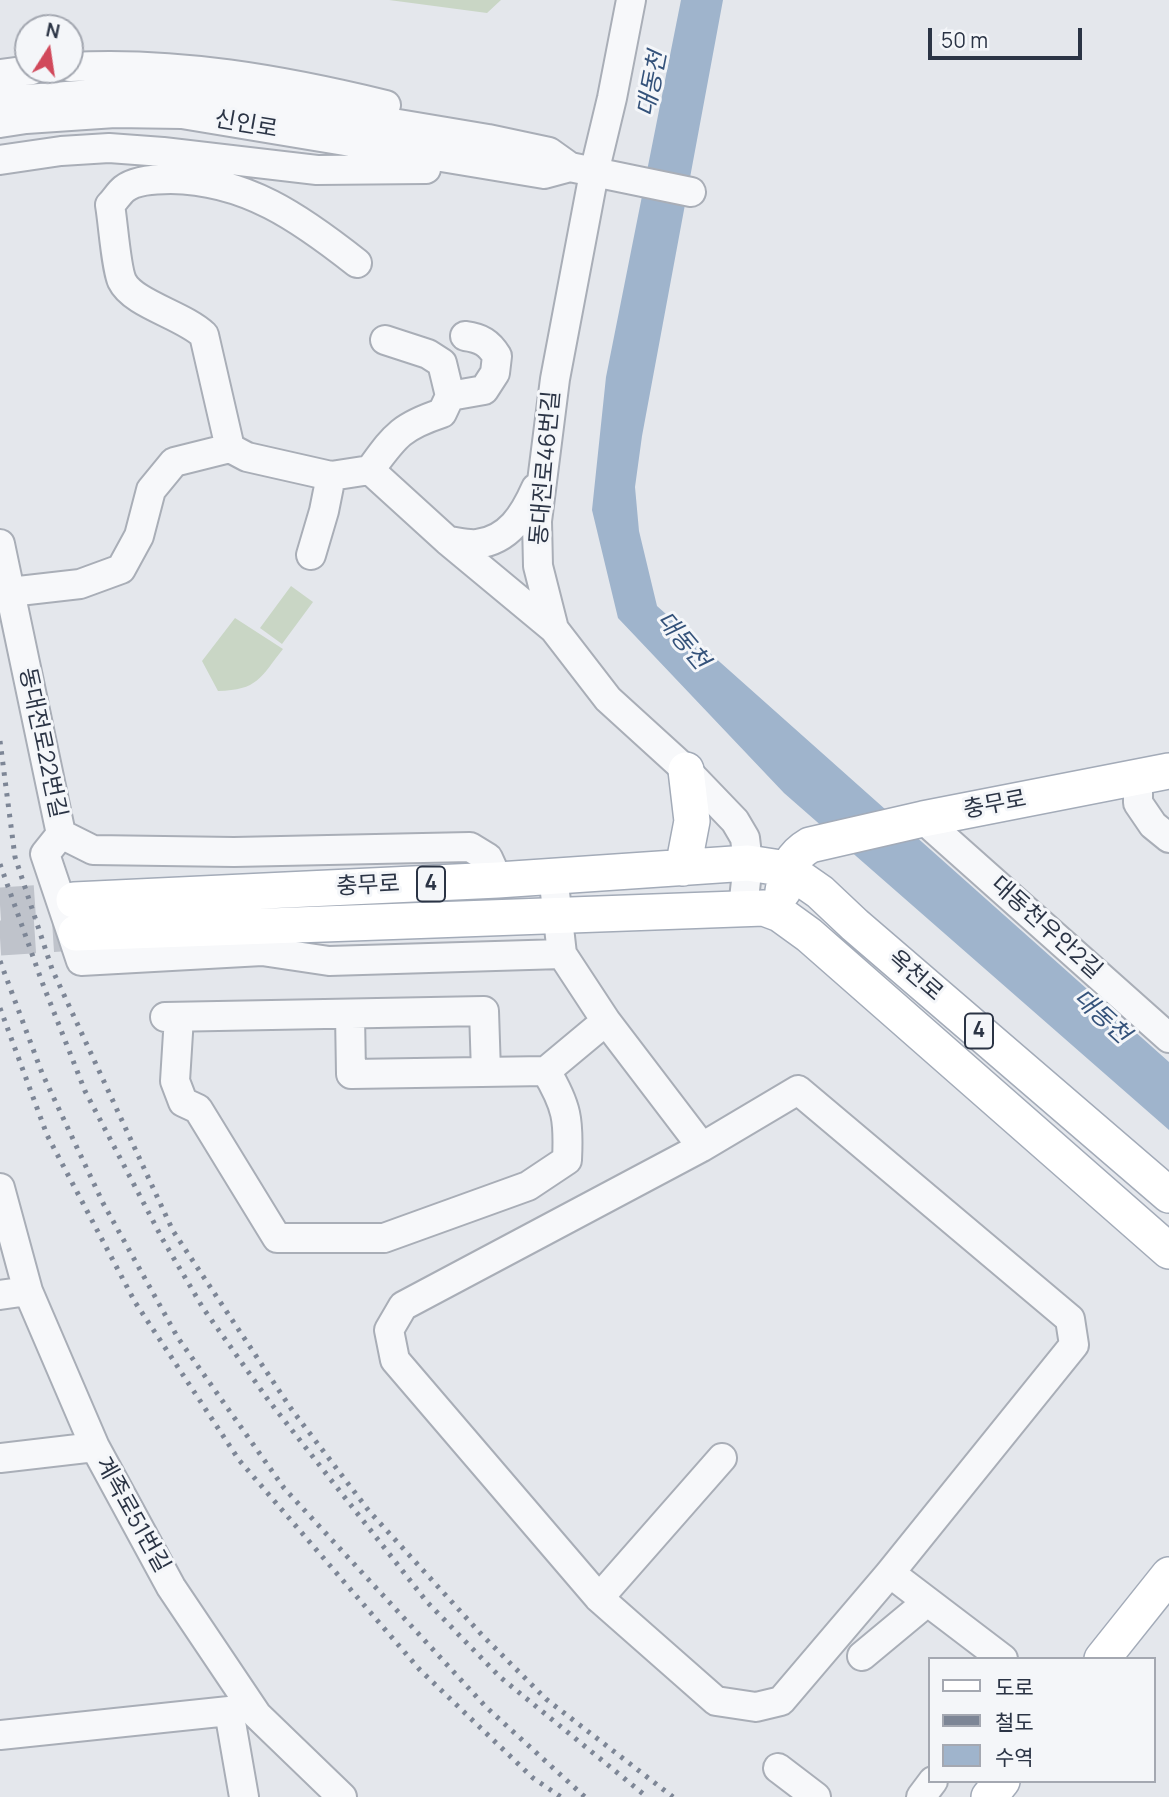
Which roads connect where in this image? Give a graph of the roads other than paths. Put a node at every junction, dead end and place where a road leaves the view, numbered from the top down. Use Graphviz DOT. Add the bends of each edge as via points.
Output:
graph roads {
  1 [pos="631,0"];
  2 [pos="84,67"];
  3 [pos="0,101"];
  4 [pos="0,123"];
  5 [pos="489,152"];
  6 [pos="0,160"];
  7 [pos="592,172"];
  8 [pos="691,192"];
  9 [pos="357,262"];
  10 [pos="465,336"];
  11 [pos="385,340"];
  12 [pos="450,396"];
  13 [pos="230,448"];
  14 [pos="370,470"];
  15 [pos="331,476"];
  16 [pos="542,476"];
  17 [pos="448,541"];
  18 [pos="0,544"];
  19 [pos="310,555"];
  20 [pos="10,592"];
  21 [pos="554,629"];
  22 [pos="686,770"];
  23 [pos="1154,774"];
  24 [pos="923,819"];
  25 [pos="1169,838"];
  26 [pos="53,844"];
  27 [pos="748,863"];
  28 [pos="683,868"];
  29 [pos="786,869"];
  30 [pos="554,875"];
  31 [pos="498,880"];
  32 [pos="743,908"];
  33 [pos="780,914"];
  34 [pos="558,917"];
  35 [pos="562,954"];
  36 [pos="350,1014"];
  37 [pos="606,1021"];
  38 [pos="1169,1038"];
  39 [pos="545,1071"];
  40 [pos="485,1072"];
  41 [pos="702,1147"];
  42 [pos="0,1188"];
  43 [pos="1169,1195"];
  44 [pos="1169,1251"];
  45 [pos="28,1291"];
  46 [pos="0,1295"];
  47 [pos="95,1447"];
  48 [pos="0,1458"];
  49 [pos="722,1458"];
  50 [pos="890,1573"];
  51 [pos="1169,1575"];
  52 [pos="599,1598"];
  53 [pos="927,1602"];
  54 [pos="862,1656"];
  55 [pos="1000,1657"];
  56 [pos="1104,1657"];
  57 [pos="0,1735"];
  58 [pos="778,1768"];
  59 [pos="1000,1783"];
  60 [pos="244,1797"];
  61 [pos="342,1797"];
  62 [pos="816,1797"];
  63 [pos="989,1797"];
  1 -- 7 [label="street, 동대전로46번길"];
  2 -- 5 [label="street, 신인로" via="183,70 299,86 394,107"];
  3 -- 5 [label="street, 신인로" via="132,91 203,96 297,107"];
  4 -- 5 [label="street, 신인로" via="115,113 182,114"];
  5 -- 6 [label="street, 신인로" via="444,169 317,170 109,148"];
  5 -- 7 [label="street, 신인로" via="544,174"];
  7 -- 8 [label="street"];
  7 -- 16 [label="street, 동대전로46번길"];
  9 -- 13 [label="street" via="309,225 252,194 198,179 159,179 126,187 110,205 121,280 131,294 194,325 204,335"];
  10 -- 12 [label="street" via="490,345 498,356 495,373 484,390"];
  11 -- 12 [label="street" via="442,363"];
  12 -- 14 [label="street" via="442,413 416,422 395,437"];
  13 -- 15 [label="street" via="247,457"];
  13 -- 20 [label="street" via="174,462 151,489 139,536 121,569 80,584"];
  14 -- 15 [label="street"];
  14 -- 17 [label="street"];
  15 -- 19 [label="street"];
  16 -- 17 [label="street" via="524,514 501,537 477,544"];
  16 -- 21 [label="street, 동대전로46번길" via="538,566"];
  17 -- 21 [label="street"];
  18 -- 20 [label="street, 동대전로22번길"];
  20 -- 26 [label="street, 동대전로22번길"];
  21 -- 22 [label="street, 동대전로46번길" via="608,699"];
  22 -- 27 [label="street, 동대전로46번길" via="734,821 745,838"];
  22 -- 28 [label="main road" via="692,821"];
  23 -- 24 [label="main road, 충무로"];
  23 -- 25 [label="street" via="1138,803"];
  24 -- 29 [label="main road, 충무로" via="810,845 798,852"];
  24 -- 38 [label="street, 대동천우안2길"];
  26 -- 31 [label="street" via="93,850 234,852 470,847 488,858"];
  26 -- 35 [label="street, 동대전로22번길" via="81,961 262,951 329,961"];
  27 -- 28 [label="main road, 충무로 / 4"];
  27 -- 29 [label="main road, 충무로 / 4"];
  27 -- 32 [label="street, 동대전로46번길"];
  28 -- 30 [label="main road, 충무로 / 4"];
  29 -- 33 [label="main road"];
  29 -- 43 [label="main road, 옥천로 / 4" via="820,892"];
  30 -- 31 [label="main road, 충무로 / 4"];
  30 -- 34 [label="street"];
  31 -- 34 [label="main road, 충무로 / 4" via="75,916"];
  32 -- 33 [label="main road, 충무로 / 4"];
  32 -- 34 [label="main road, 충무로 / 4"];
  33 -- 44 [label="main road"];
  34 -- 35 [label="street"];
  35 -- 37 [label="street"];
  36 -- 39 [label="street" via="172,1017 175,1081 183,1102 198,1109 277,1238 384,1238 528,1186 567,1160 569,1128 562,1098"];
  36 -- 40 [label="street" via="351,1074"];
  36 -- 40 [label="street" via="484,1011"];
  37 -- 39 [label="street"];
  37 -- 41 [label="street"];
  39 -- 40 [label="street"];
  41 -- 50 [label="street" via="798,1090 1070,1320 1074,1345"];
  41 -- 52 [label="street" via="403,1306 389,1330 395,1360"];
  42 -- 45 [label="street, 계족로51번길"];
  45 -- 46 [label="street"];
  45 -- 47 [label="street, 계족로51번길"];
  47 -- 48 [label="street"];
  47 -- 61 [label="street, 계족로51번길" via="171,1587 257,1715"];
  49 -- 52 [label="street"];
  50 -- 52 [label="street" via="781,1701 756,1707 716,1701"];
  50 -- 53 [label="street"];
  51 -- 56 [label="main road"];
  53 -- 54 [label="street"];
  53 -- 55 [label="street"];
  57 -- 60 [label="street" via="229,1711"];
  58 -- 62 [label="street"];
  59 -- 63 [label="main road"];
}
